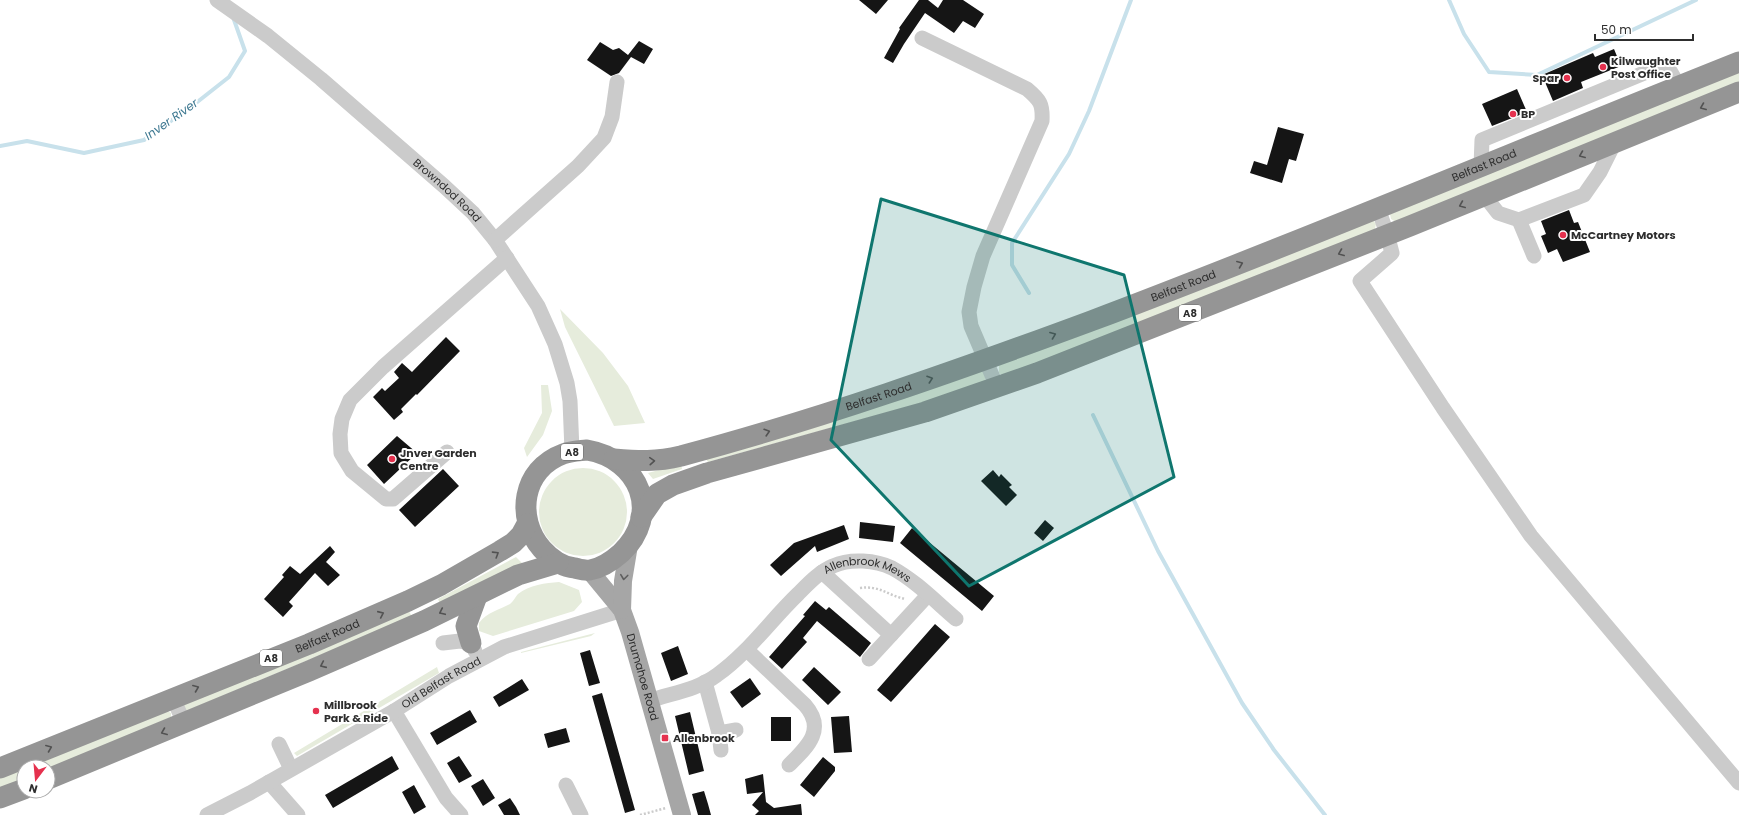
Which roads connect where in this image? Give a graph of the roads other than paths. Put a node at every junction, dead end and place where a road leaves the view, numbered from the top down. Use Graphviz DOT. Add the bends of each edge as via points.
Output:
graph roads {
  1 [pos="217,0"];
  2 [pos="922,38"];
  3 [pos="1739,62"];
  4 [pos="617,82"];
  5 [pos="1679,86"];
  6 [pos="1739,92"];
  7 [pos="1538,116"];
  8 [pos="1552,137"];
  9 [pos="1615,142"];
  10 [pos="1481,166"];
  11 [pos="1484,195"];
  12 [pos="1378,208"];
  13 [pos="1519,220"];
  14 [pos="1387,234"];
  15 [pos="495,240"];
  16 [pos="1534,256"];
  17 [pos="507,258"];
  18 [pos="986,360"];
  19 [pos="997,387"];
  20 [pos="572,451"];
  21 [pos="446,452"];
  22 [pos="614,459"];
  23 [pos="642,517"];
  24 [pos="527,524"];
  25 [pos="629,545"];
  26 [pos="558,563"];
  27 [pos="589,570"];
  28 [pos="822,572"];
  29 [pos="928,595"];
  30 [pos="477,596"];
  31 [pos="622,610"];
  32 [pos="956,619"];
  33 [pos="891,635"];
  34 [pos="443,643"];
  35 [pos="747,650"];
  36 [pos="475,651"];
  37 [pos="869,659"];
  38 [pos="705,682"];
  39 [pos="173,698"];
  40 [pos="649,701"];
  41 [pos="394,711"];
  42 [pos="184,724"];
  43 [pos="736,730"];
  44 [pos="719,732"];
  45 [pos="278,744"];
  46 [pos="721,750"];
  47 [pos="789,766"];
  48 [pos="0,768"];
  49 [pos="291,769"];
  50 [pos="56,776"];
  51 [pos="269,782"];
  52 [pos="1739,783"];
  53 [pos="566,784"];
  54 [pos="16,791"];
  55 [pos="0,798"];
  56 [pos="677,810"];
  57 [pos="210,814"];
  58 [pos="298,815"];
  59 [pos="460,815"];
  60 [pos="581,815"];
  1 -- 15 [label="street, Browndod Road" via="268,36 321,79 438,181 473,214"];
  2 -- 18 [label="street" via="1027,89 1038,98 1043,108 1042,121 986,249 974,287 969,312 971,326"];
  3 -- 5 [label="highway, Belfast Road / A8"];
  4 -- 15 [label="street" via="612,117 604,138 578,166"];
  5 -- 7 [label="street" via="1666,64"];
  5 -- 8 [label="highway, Belfast Road / A8"];
  6 -- 9 [label="highway, A8, one-way"];
  7 -- 8 [label="street"];
  7 -- 10 [label="street" via="1482,140"];
  8 -- 10 [label="highway, Belfast Road / A8"];
  9 -- 11 [label="highway, A8, one-way"];
  9 -- 13 [label="street" via="1600,172 1584,195"];
  10 -- 12 [label="highway, Belfast Road / A8"];
  11 -- 13 [label="street" via="1498,212"];
  11 -- 14 [label="highway, A8, one-way"];
  12 -- 14 [label="street"];
  18 -- 12 [label="highway, Belfast Road / A8, one-way" via="1203,279"];
  13 -- 16 [label="street"];
  14 -- 19 [label="highway, A8, one-way"];
  14 -- 52 [label="street" via="1392,253 1360,280 1442,408 1531,536"];
  15 -- 17 [label="street, Browndod Road"];
  17 -- 20 [label="street, Browndod Road" via="538,306 560,359 570,401"];
  17 -- 21 [label="street" via="383,367 350,400 342,419 341,453 352,471 386,499 393,499"];
  18 -- 19 [label="street"];
  22 -- 18 [label="highway, Belfast Road / A8, one-way" via="642,462 681,456 811,418"];
  19 -- 23 [label="highway, A8" via="926,412 706,474 673,486 657,494"];
  20 -- 22 [label="highway, A8" via="594,451"];
  20 -- 24 [label="highway, A8" via="553,459 531,482 526,497"];
  22 -- 23 [label="highway, A8" via="627,469 636,484 641,500"];
  23 -- 25 [label="highway, A8"];
  24 -- 26 [label="highway, A8" via="534,540"];
  39 -- 24 [label="highway, Belfast Road / A8, one-way" via="378,615 441,585 513,543"];
  25 -- 27 [label="highway, A8" via="607,565"];
  25 -- 31 [label="main road, Drumahoe Road, one-way" via="623,581"];
  26 -- 27 [label="highway, A8" via="570,568"];
  26 -- 30 [label="highway, A8" via="518,575"];
  27 -- 31 [label="main road, Drumahoe Road"];
  28 -- 29 [label="street, Allenbrook Mews" via="841,563 880,564 904,576"];
  28 -- 33 [label="street, Allenbrook Mews"];
  28 -- 35 [label="street" via="791,600"];
  29 -- 32 [label="street, Allenbrook Mews"];
  29 -- 33 [label="street, Allenbrook Mews"];
  30 -- 36 [label="highway" via="466,626"];
  30 -- 42 [label="highway, A8, one-way"];
  31 -- 36 [label="street, Old Belfast Road" via="504,647"];
  31 -- 40 [label="main road, Drumahoe Road"];
  33 -- 37 [label="street, Allenbrook Mews"];
  34 -- 36 [label="street" via="460,641"];
  35 -- 38 [label="street"];
  35 -- 47 [label="street" via="805,705 812,716 812,740"];
  36 -- 41 [label="street, Old Belfast Road"];
  38 -- 40 [label="street"];
  38 -- 44 [label="street"];
  39 -- 42 [label="street"];
  48 -- 39 [label="highway, Belfast Road / A8, one-way"];
  40 -- 56 [label="main road, Drumahoe Road"];
  41 -- 49 [label="street, Old Belfast Road"];
  41 -- 59 [label="street" via="446,798"];
  42 -- 50 [label="highway, A8, one-way"];
  43 -- 44 [label="street"];
  44 -- 46 [label="street"];
  45 -- 49 [label="street"];
  49 -- 51 [label="street, Old Belfast Road"];
  51 -- 57 [label="street, Old Belfast Road"];
  51 -- 58 [label="street"];
  53 -- 60 [label="street"];
  54 -- 55 [label="highway"];
}
